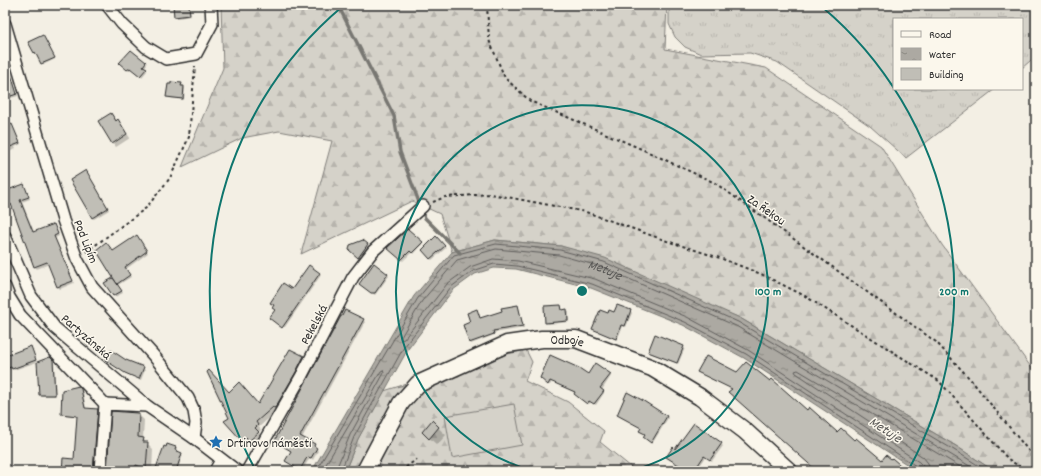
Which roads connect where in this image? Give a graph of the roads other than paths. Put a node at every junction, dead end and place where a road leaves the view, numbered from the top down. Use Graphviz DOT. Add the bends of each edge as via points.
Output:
graph roads {
  1 [pos="107,5"];
  2 [pos="211,5"];
  3 [pos="5,24"];
  4 [pos="423,206"];
  5 [pos="5,236"];
  6 [pos="5,287"];
  7 [pos="105,404"];
  8 [pos="147,406"];
  9 [pos="194,438"];
  10 [pos="221,460"];
  11 [pos="100,471"];
  12 [pos="215,471"];
  13 [pos="237,471"];
  14 [pos="247,471"];
  15 [pos="365,471"];
  16 [pos="789,471"];
  1 -- 2 [label="street" via="146,47 166,59 196,54 212,24"];
  3 -- 9 [label="street, Pod Lipím" via="77,259 92,287 188,398 196,422"];
  4 -- 14 [label="street, Pekelská" via="373,252 353,278"];
  5 -- 8 [label="street, Partyzánská" via="31,296 54,328"];
  6 -- 7 [label="street" via="20,315"];
  7 -- 8 [label="street"];
  7 -- 11 [label="street"];
  8 -- 9 [label="street"];
  9 -- 10 [label="street"];
  10 -- 12 [label="street"];
  10 -- 13 [label="street"];
  15 -- 16 [label="street, Odboje" via="401,403 418,384 507,344 542,339 576,339 652,368 700,397"];
}
